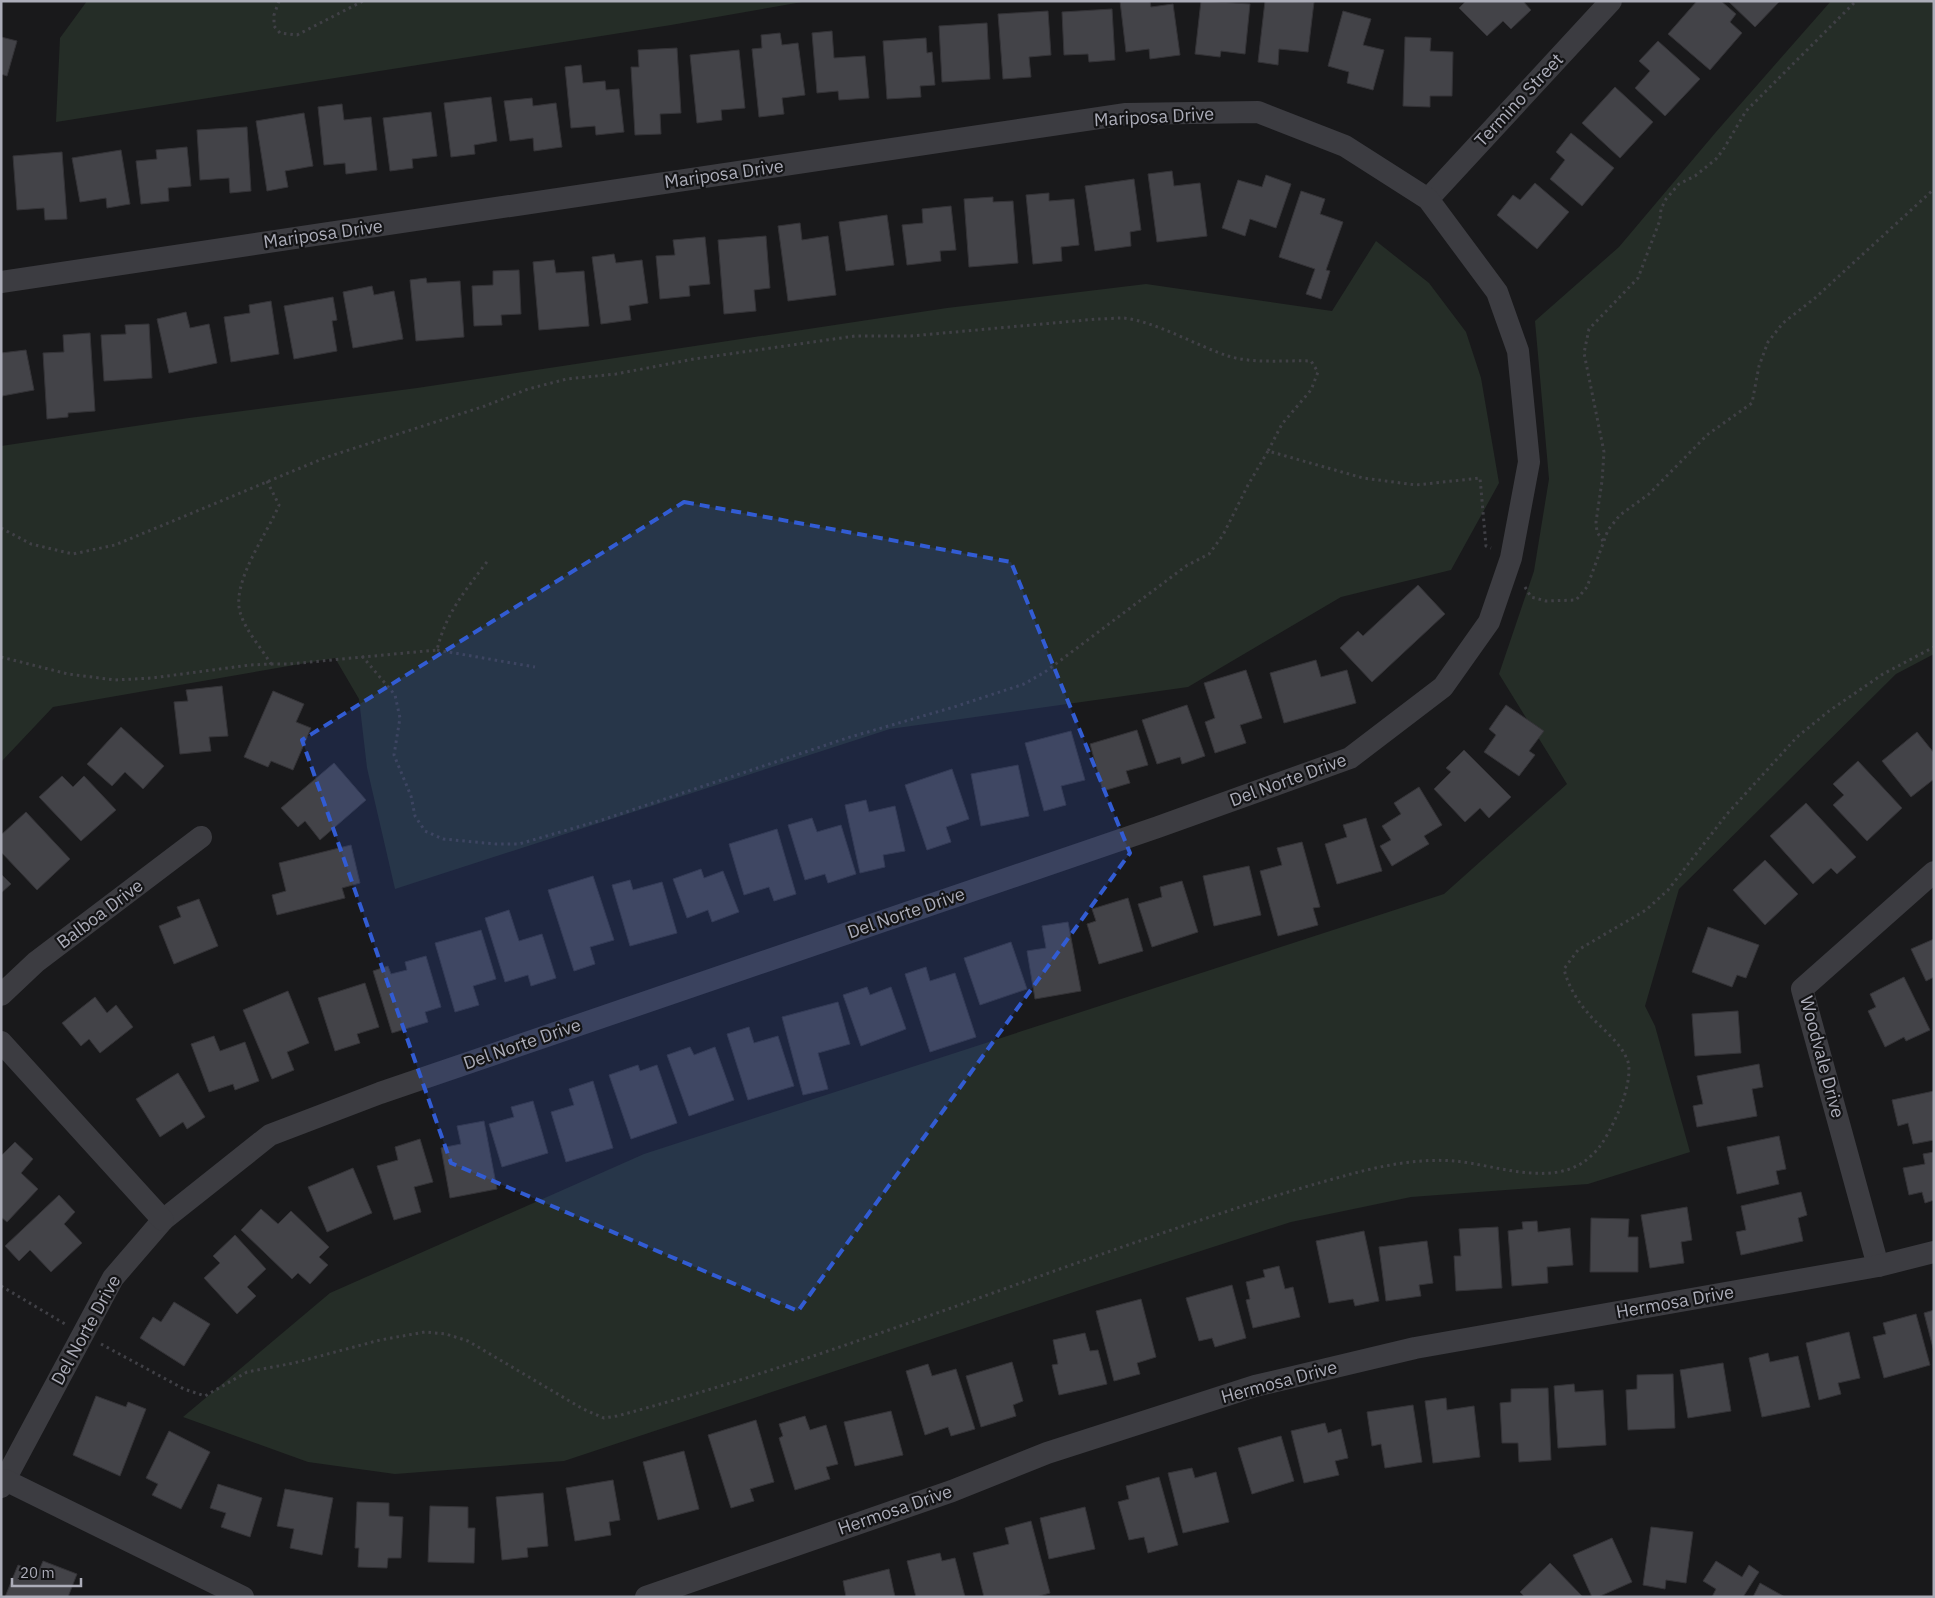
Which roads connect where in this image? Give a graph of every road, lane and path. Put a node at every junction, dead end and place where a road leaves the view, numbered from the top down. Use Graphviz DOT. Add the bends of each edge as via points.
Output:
graph roads {
  1 [pos="280,1"];
  2 [pos="363,1"];
  3 [pos="1611,1"];
  4 [pos="1856,1"];
  5 [pos="1934,189"];
  6 [pos="1428,198"];
  7 [pos="1,282"];
  8 [pos="1268,451"];
  9 [pos="267,481"];
  10 [pos="1,528"];
  11 [pos="1604,541"];
  12 [pos="489,559"];
  13 [pos="1510,562"];
  14 [pos="1934,647"];
  15 [pos="437,650"];
  16 [pos="362,656"];
  17 [pos="1,657"];
  18 [pos="271,664"];
  19 [pos="535,667"];
  20 [pos="201,837"];
  21 [pos="1934,872"];
  22 [pos="1,995"];
  23 [pos="1,1042"];
  24 [pos="163,1220"];
  25 [pos="1934,1252"];
  26 [pos="1878,1266"];
  27 [pos="1,1286"];
  28 [pos="82,1334"];
  29 [pos="3,1483"];
  30 [pos="242,1597"];
  31 [pos="646,1597"];
  1 -- 2 [label="path" via="274,15 274,26 280,33 297,35"];
  3 -- 6 [label="street, Termino Street"];
  4 -- 11 [label="path" via="1746,111 1716,159 1679,184 1666,199 1638,278 1589,329 1584,353 1604,452 1596,522 1597,532"];
  5 -- 11 [label="path" via="1815,298 1783,323 1768,342 1759,366 1752,403 1707,435 1649,494 1620,515"];
  6 -- 7 [label="street, Mariposa Drive" via="1345,146 1258,112 1126,114"];
  6 -- 13 [label="street, Del Norte Drive" via="1498,292 1518,351 1529,462"];
  8 -- 9 [label="path" via="1282,424 1311,390 1318,372 1311,361 1253,362 1125,318 911,336 855,336 567,379 528,389 327,457"];
  8 -- 13 [label="path" via="1363,478 1407,484 1480,478 1486,546 1505,555"];
  8 -- 16 [label="path" via="1223,535 1209,554 1186,566 1045,672 1024,684 519,844 443,839 425,831 415,816 411,796 394,755 400,718 395,695"];
  9 -- 10 [label="path" via="115,545 91,551 74,554 30,544"];
  9 -- 18 [label="path" via="279,504 245,574 238,597 240,615"];
  11 -- 13 [label="path" via="1587,586 1576,600 1546,601 1531,597"];
  12 -- 15 [label="path" via="456,604 442,630"];
  13 -- 24 [label="street, Del Norte Drive" via="1489,622 1443,687 1350,758 1158,827 380,1093 270,1134"];
  14 -- 28 [label="path" via="1883,674 1797,737 1727,814 1668,890 1646,910 1578,950 1564,969 1569,986 1587,1013 1616,1042 1629,1062 1625,1097 1606,1137 1592,1155 1574,1169 1506,1171 1445,1161 1402,1163 1345,1176 1210,1217 717,1388 604,1418 468,1341 446,1334 425,1332 380,1340 294,1364 247,1372 205,1396 184,1389"];
  15 -- 16 [label="path"];
  15 -- 19 [label="path"];
  16 -- 18 [label="path"];
  17 -- 18 [label="path" via="68,674 114,680"];
  20 -- 22 [label="street, Balboa Drive" via="36,962"];
  21 -- 26 [label="street, Woodvale Drive" via="1802,989"];
  23 -- 24 [label="street"];
  24 -- 28 [label="street, Del Norte Drive" via="112,1278"];
  25 -- 26 [label="street, Hermosa Drive"];
  26 -- 31 [label="street, Hermosa Drive" via="1415,1348 1255,1386 1047,1453 952,1491"];
  27 -- 28 [label="path"];
  28 -- 29 [label="street, Del Norte Drive"];
  29 -- 30 [label="street"];
}
